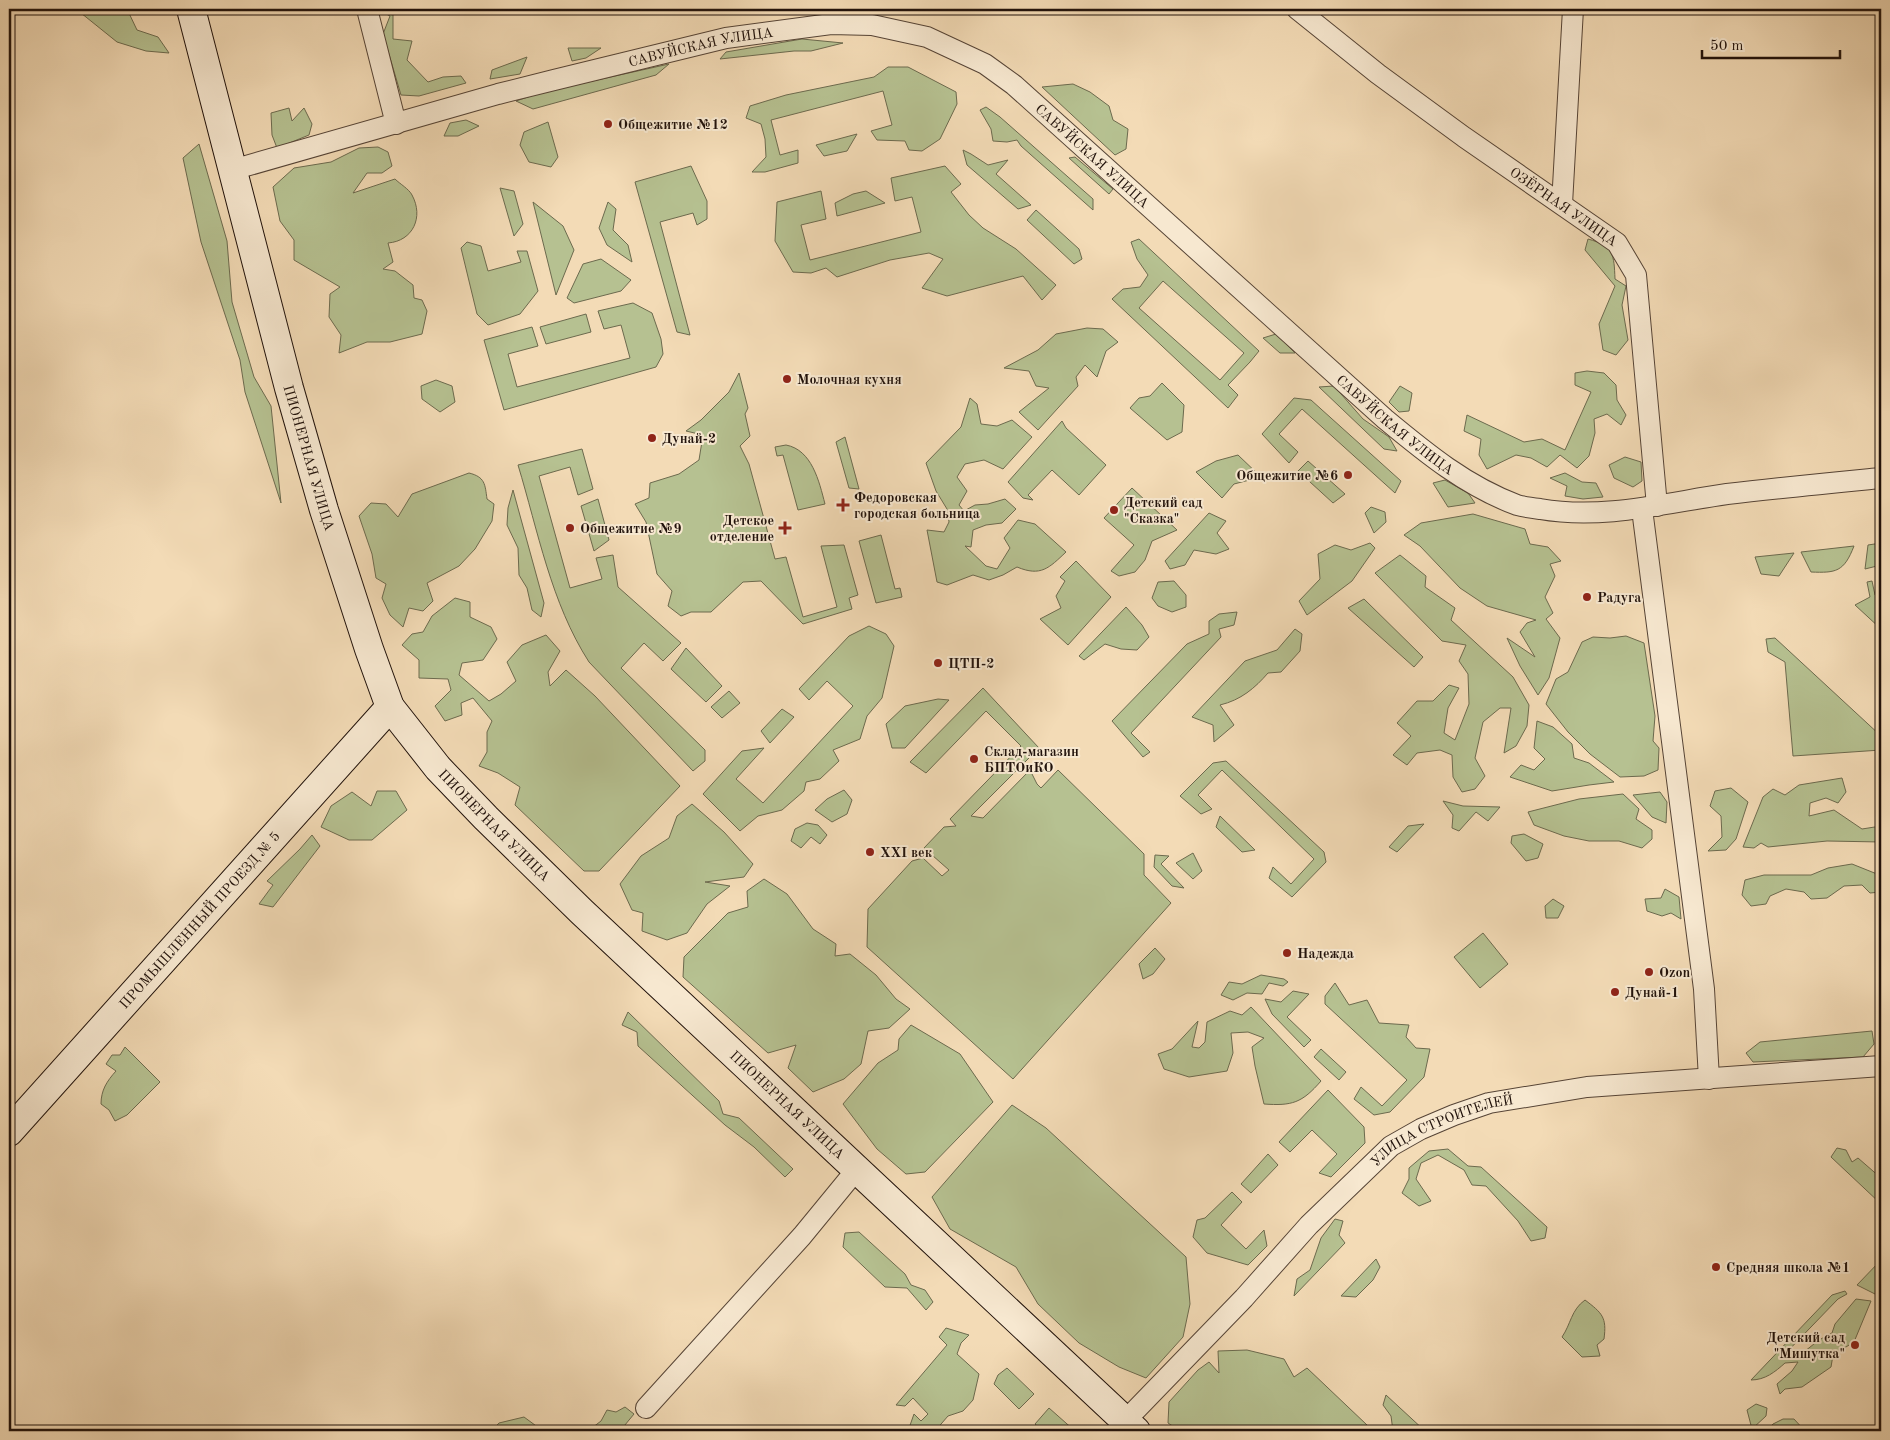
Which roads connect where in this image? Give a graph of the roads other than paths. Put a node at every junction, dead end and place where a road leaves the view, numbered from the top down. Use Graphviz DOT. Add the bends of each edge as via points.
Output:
graph roads {
  1 [pos="191,9"];
  2 [pos="367,9"];
  3 [pos="1297,9"];
  4 [pos="1573,9"];
  5 [pos="396,124"];
  6 [pos="232,170"];
  7 [pos="1562,204"];
  8 [pos="1881,478"];
  9 [pos="1650,507"];
  10 [pos="390,707"];
  11 [pos="1881,1066"];
  12 [pos="1709,1079"];
  13 [pos="9,1132"];
  14 [pos="857,1169"];
  15 [pos="646,1408"];
  16 [pos="1126,1428"];
  1 -- 6 [label="main road, ПИОНЕРНАЯ УЛИЦА"];
  2 -- 5 [label="street"];
  3 -- 7 [label="street, ОЗЁРНАЯ УЛИЦА" via="1464,138"];
  4 -- 7 [label="street"];
  5 -- 6 [label="street, САВУЙСКАЯ УЛИЦА"];
  5 -- 9 [label="street, САВУЙСКАЯ УЛИЦА" via="498,94 726,38 831,24 872,26 928,37 985,64 1014,85 1385,419 1435,460 1476,486 1519,505 1589,512"];
  6 -- 10 [label="main road, ПИОНЕРНАЯ УЛИЦА" via="324,510"];
  7 -- 9 [label="street, ОЗЁРНАЯ УЛИЦА" via="1617,243 1636,275"];
  8 -- 9 [label="street, САВУЙСКАЯ УЛИЦА" via="1727,494"];
  9 -- 12 [label="street, ОЗЁРНАЯ УЛИЦА" via="1704,989"];
  10 -- 13 [label="main road, ПРОМЫШЛЕННЫЙ ПРОЕЗД № 5"];
  10 -- 14 [label="main road, ПИОНЕРНАЯ УЛИЦА" via="438,768 486,818"];
  11 -- 12 [label="street, УЛИЦА СТРОИТЕЛЕЙ"];
  12 -- 16 [label="street, УЛИЦА СТРОИТЕЛЕЙ" via="1587,1088 1489,1104 1454,1114 1402,1138 1309,1225"];
  14 -- 15 [label="street" via="802,1236"];
  14 -- 16 [label="main road, ПИОНЕРНАЯ УЛИЦА"];
}
